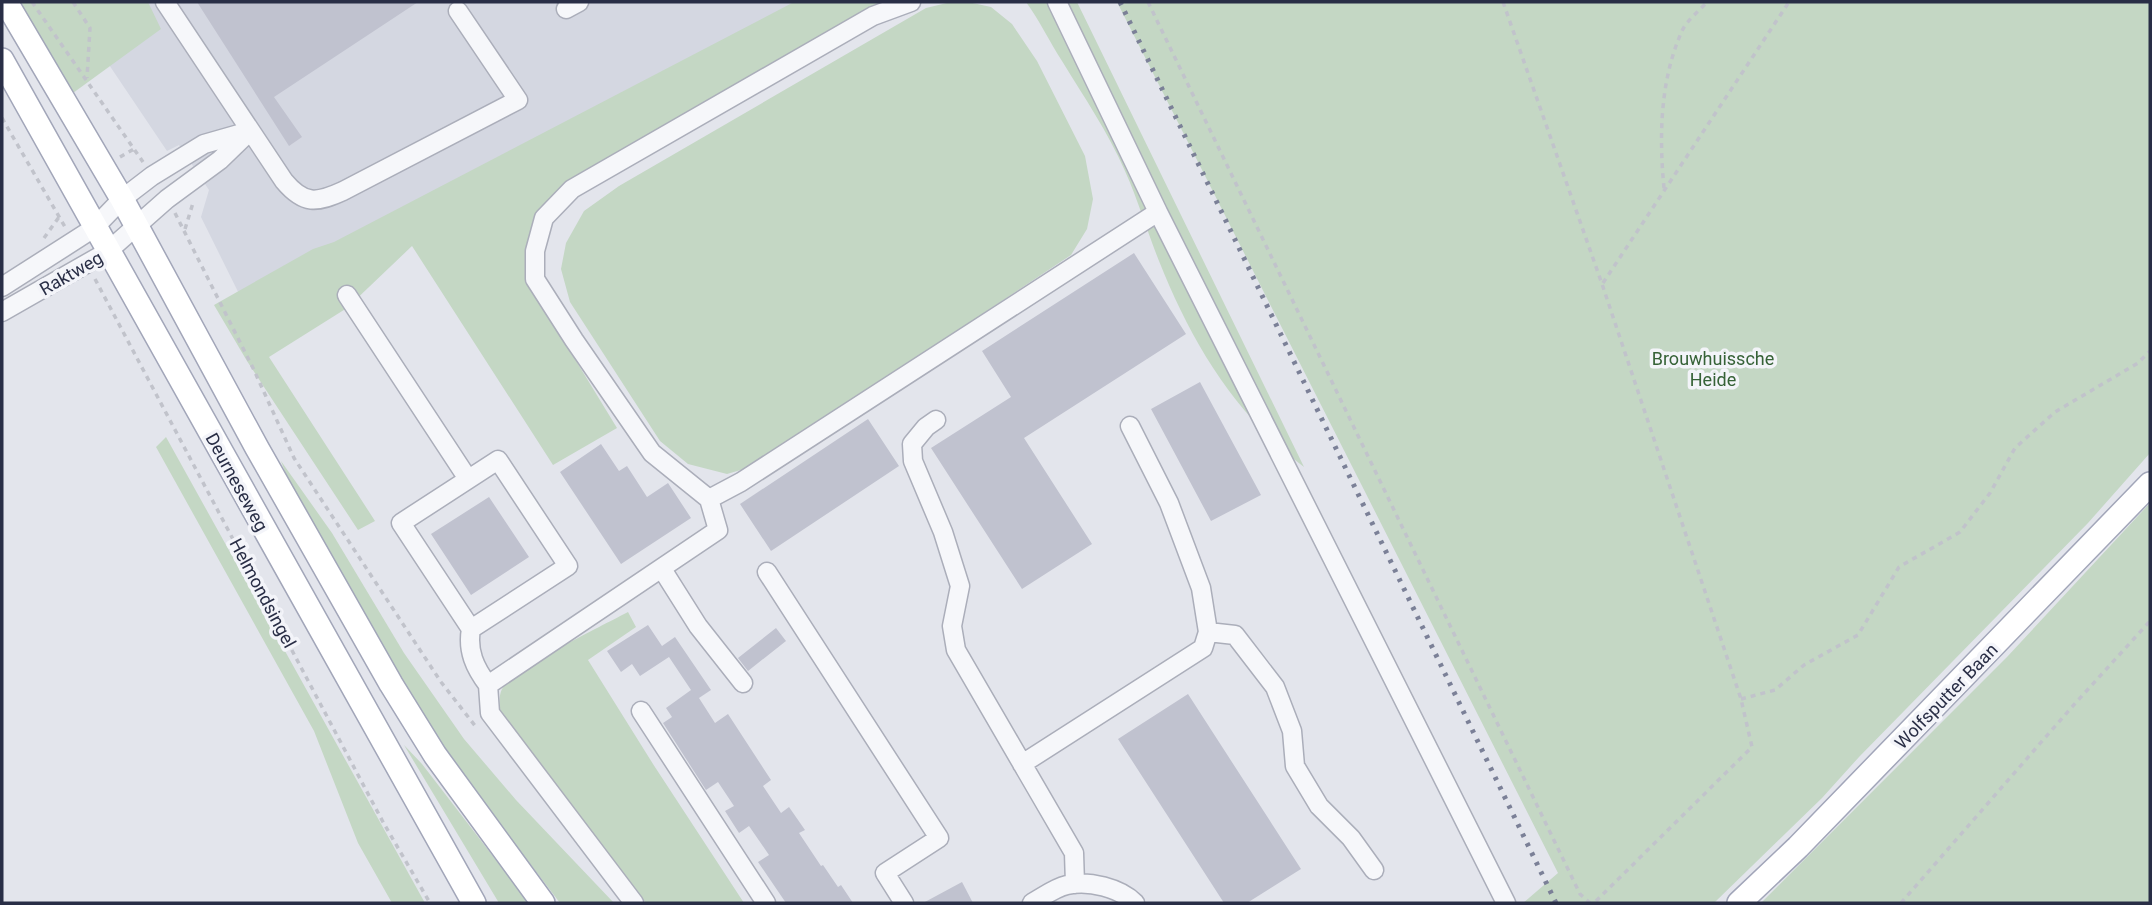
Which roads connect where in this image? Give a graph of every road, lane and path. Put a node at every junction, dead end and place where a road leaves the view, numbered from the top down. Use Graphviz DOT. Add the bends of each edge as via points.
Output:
graph roads {
  1 [pos="6,2"];
  2 [pos="32,2"];
  3 [pos="73,2"];
  4 [pos="165,2"];
  5 [pos="911,2"];
  6 [pos="1057,2"];
  7 [pos="1148,2"];
  8 [pos="1503,2"];
  9 [pos="1707,2"];
  10 [pos="1789,2"];
  11 [pos="458,11"];
  12 [pos="2,61"];
  13 [pos="87,79"];
  14 [pos="2,118"];
  15 [pos="250,131"];
  16 [pos="152,176"];
  17 [pos="1664,190"];
  18 [pos="122,199"];
  19 [pos="167,199"];
  20 [pos="53,207"];
  21 [pos="1158,212"];
  22 [pos="94,228"];
  23 [pos="137,228"];
  24 [pos="107,252"];
  25 [pos="97,282"];
  26 [pos="1602,284"];
  27 [pos="2,287"];
  28 [pos="347,295"];
  29 [pos="2,312"];
  30 [pos="2150,351"];
  31 [pos="936,420"];
  32 [pos="1130,426"];
  33 [pos="468,479"];
  34 [pos="2150,484"];
  35 [pos="709,499"];
  36 [pos="662,569"];
  37 [pos="767,572"];
  38 [pos="2150,621"];
  39 [pos="471,629"];
  40 [pos="1208,632"];
  41 [pos="743,683"];
  42 [pos="488,685"];
  43 [pos="1741,699"];
  44 [pos="641,711"];
  45 [pos="484,737"];
  46 [pos="1022,764"];
  47 [pos="1374,870"];
  48 [pos="1075,884"];
  49 [pos="430,903"];
  50 [pos="474,903"];
  51 [pos="543,903"];
  52 [pos="634,903"];
  53 [pos="766,903"];
  54 [pos="904,903"];
  55 [pos="1032,903"];
  56 [pos="1135,903"];
  57 [pos="1506,903"];
  58 [pos="1592,903"];
  59 [pos="1738,903"];
  60 [pos="1901,903"];
  1 -- 18 [label="main road, Deurneseweg"];
  2 -- 13 [label="path"];
  3 -- 13 [label="path" via="90,27"];
  4 -- 15 [label="street"];
  5 -- 35 [label="street" via="873,16 572,189 544,218 535,251 535,279 653,453"];
  6 -- 21 [label="street"];
  7 -- 58 [label="path" via="1580,894"];
  8 -- 26 [label="path"];
  9 -- 17 [label="path" via="1683,29 1666,82 1660,143"];
  10 -- 17 [label="path"];
  11 -- 15 [label="street" via="518,100 320,200 304,198 290,188"];
  12 -- 22 [label="main road, Deurneseweg"];
  13 -- 16 [label="path"];
  14 -- 20 [label="path"];
  15 -- 16 [label="street" via="204,144"];
  15 -- 19 [label="street"];
  16 -- 18 [label="street"];
  17 -- 26 [label="path"];
  18 -- 22 [label="street, Raktweg"];
  18 -- 23 [label="main road, Deurneseweg"];
  19 -- 23 [label="street"];
  19 -- 45 [label="path" via="294,458 441,682"];
  21 -- 35 [label="street"];
  21 -- 57 [label="street"];
  22 -- 24 [label="main road, Deurneseweg"];
  22 -- 27 [label="street, Raktweg"];
  23 -- 24 [label="street, Raktweg"];
  23 -- 51 [label="main road, Deurneseweg" via="391,684"];
  24 -- 29 [label="street, Raktweg"];
  24 -- 50 [label="main road, Deurneseweg"];
  25 -- 49 [label="path, Helmondsingel"];
  26 -- 43 [label="path"];
  28 -- 33 [label="street"];
  30 -- 43 [label="path" via="2138,363 2055,412 2015,448 1990,493 1960,532 1899,567 1858,635 1804,665 1774,690"];
  31 -- 46 [label="street" via="912,444 913,461 960,586 952,626 956,650"];
  32 -- 40 [label="street" via="1169,503 1201,588"];
  33 -- 39 [label="street" via="401,523"];
  33 -- 39 [label="street" via="498,460 568,566"];
  34 -- 59 [label="main road, Wolfsputter Baan" via="1798,847"];
  35 -- 36 [label="street" via="718,530"];
  36 -- 41 [label="street" via="698,626"];
  36 -- 42 [label="street"];
  37 -- 54 [label="street" via="939,838 885,873"];
  38 -- 60 [label="path"];
  39 -- 42 [label="street" via="468,645"];
  40 -- 46 [label="street" via="1203,648"];
  40 -- 47 [label="street" via="1236,635 1275,687 1292,731 1295,766 1319,806"];
  42 -- 52 [label="street" via="490,713"];
  43 -- 58 [label="path" via="1752,747"];
  44 -- 53 [label="street"];
  46 -- 48 [label="street" via="1074,853"];
  48 -- 55 [label="street"];
  48 -- 56 [label="street" via="1115,890"];
}
